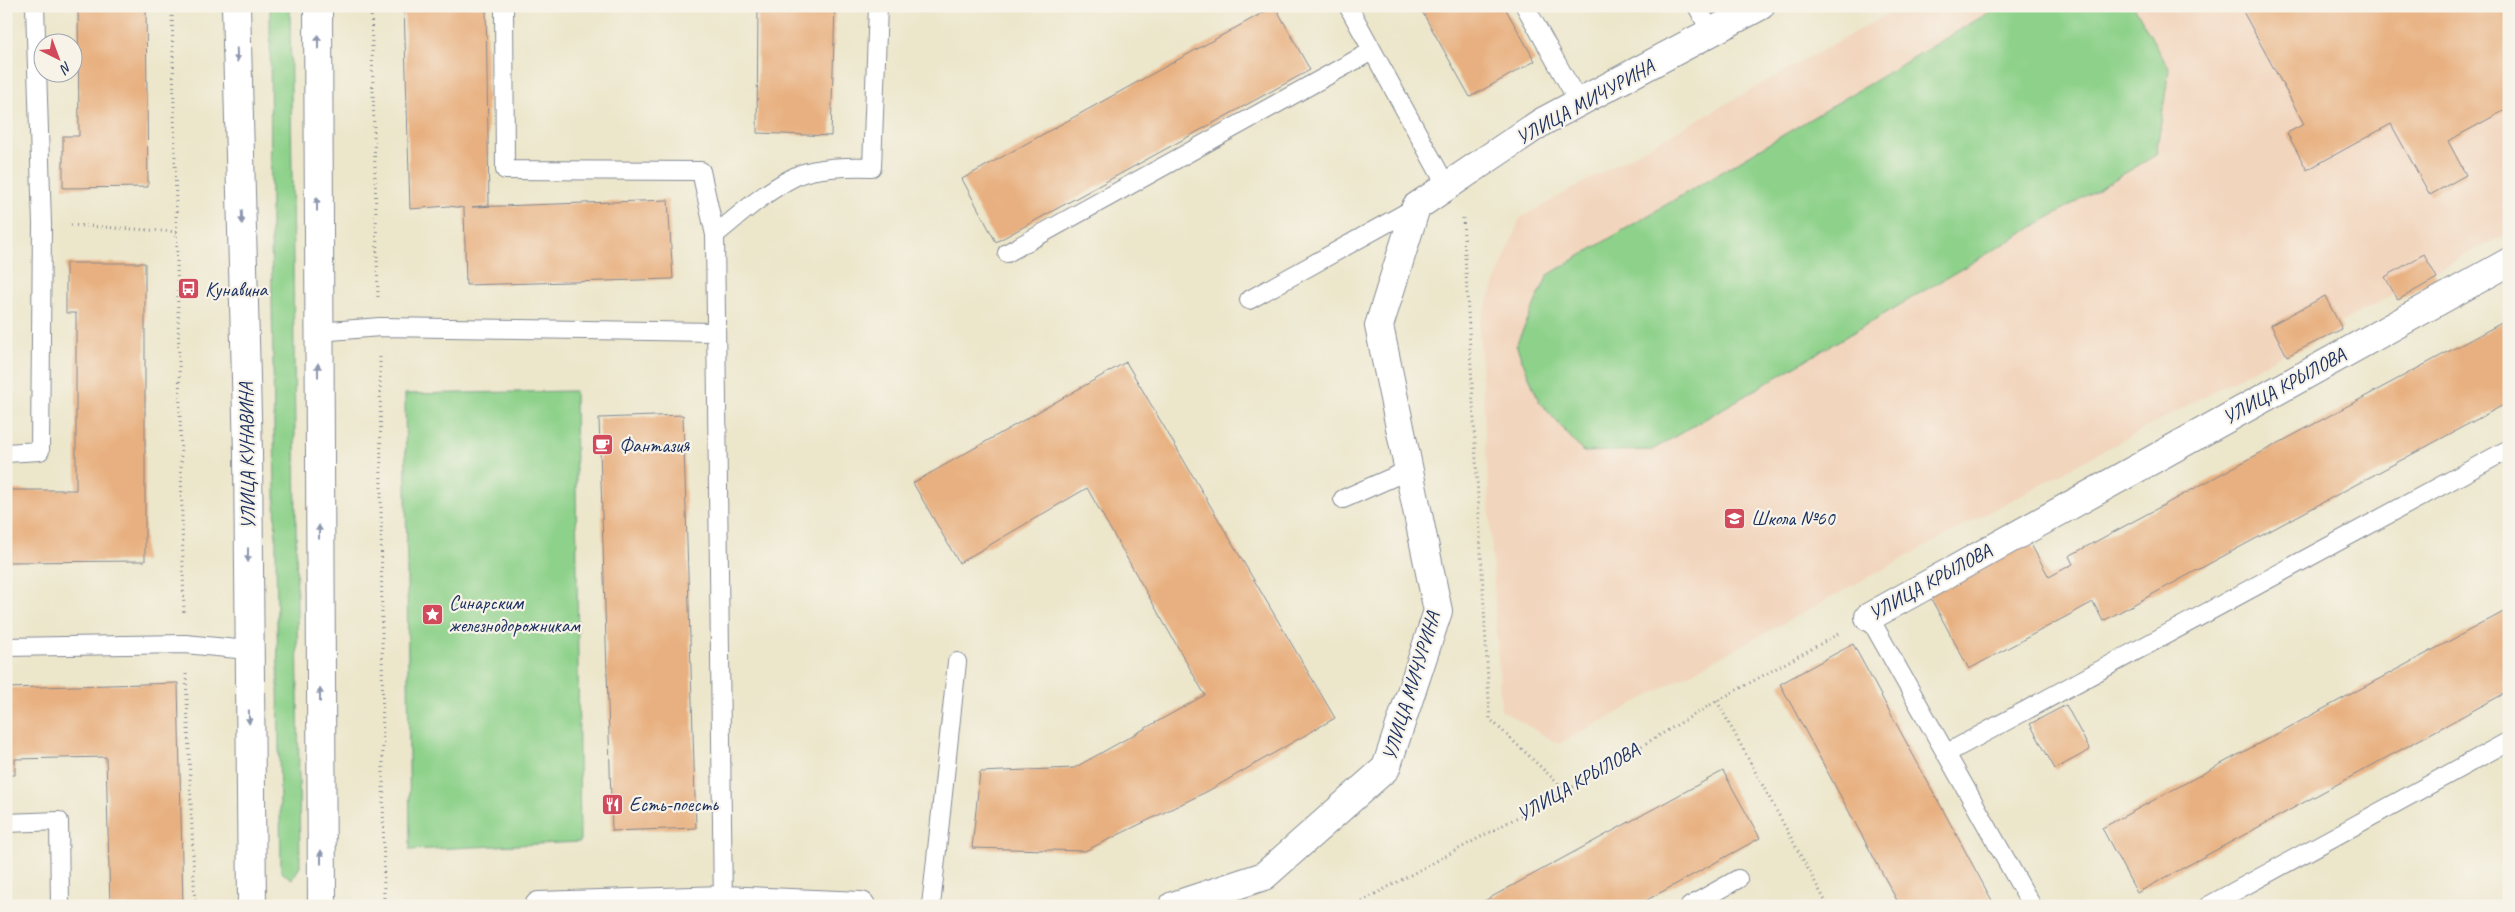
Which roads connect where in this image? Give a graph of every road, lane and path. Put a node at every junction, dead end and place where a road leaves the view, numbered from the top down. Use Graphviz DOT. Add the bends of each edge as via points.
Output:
graph roads {
  1 [pos="36,6"];
  2 [pos="172,6"];
  3 [pos="236,6"];
  4 [pos="318,6"];
  5 [pos="371,6"];
  6 [pos="504,6"];
  7 [pos="878,6"];
  8 [pos="1348,6"];
  9 [pos="1525,6"];
  10 [pos="1697,6"];
  11 [pos="1760,6"];
  12 [pos="1711,32"];
  13 [pos="1372,51"];
  14 [pos="1579,103"];
  15 [pos="1454,182"];
  16 [pos="1416,207"];
  17 [pos="42,224"];
  18 [pos="178,232"];
  19 [pos="714,234"];
  20 [pos="1007,253"];
  21 [pos="2509,262"];
  22 [pos="1249,300"];
  23 [pos="380,327"];
  24 [pos="318,332"];
  25 [pos="716,332"];
  26 [pos="2509,449"];
  27 [pos="6,453"];
  28 [pos="1409,470"];
  29 [pos="1343,499"];
  30 [pos="1869,616"];
  31 [pos="185,644"];
  32 [pos="6,647"];
  33 [pos="248,650"];
  34 [pos="957,662"];
  35 [pos="1717,701"];
  36 [pos="2509,742"];
  37 [pos="1947,753"];
  38 [pos="1566,791"];
  39 [pos="6,822"];
  40 [pos="1738,879"];
  41 [pos="723,903"];
  42 [pos="60,906"];
  43 [pos="195,906"];
  44 [pos="252,906"];
  45 [pos="322,906"];
  46 [pos="384,906"];
  47 [pos="539,906"];
  48 [pos="861,906"];
  49 [pos="931,906"];
  50 [pos="1173,906"];
  51 [pos="1353,906"];
  52 [pos="1690,906"];
  53 [pos="1828,906"];
  54 [pos="2032,906"];
  55 [pos="2208,906"];
  1 -- 17 [label="lane"];
  2 -- 18 [label="path"];
  3 -- 33 [label="street, УЛИЦА КУНАВИНА, one-way" via="248,453"];
  24 -- 4 [label="street, one-way"];
  5 -- 23 [label="path"];
  6 -- 19 [label="lane" via="505,170 701,171"];
  7 -- 19 [label="lane" via="872,167 849,165 798,175 762,196"];
  8 -- 13 [label="lane"];
  9 -- 14 [label="lane"];
  10 -- 12 [label="lane"];
  11 -- 12 [label="street, УЛИЦА МИЧУРИНА"];
  12 -- 14 [label="street, УЛИЦА МИЧУРИНА"];
  13 -- 15 [label="lane"];
  13 -- 20 [label="lane"];
  14 -- 15 [label="street, УЛИЦА МИЧУРИНА" via="1542,122"];
  15 -- 16 [label="street, УЛИЦА МИЧУРИНА"];
  15 -- 38 [label="path" via="1490,718"];
  16 -- 22 [label="lane"];
  16 -- 28 [label="street, УЛИЦА МИЧУРИНА" via="1379,326"];
  17 -- 18 [label="path"];
  17 -- 27 [label="lane" via="40,451"];
  18 -- 31 [label="path"];
  19 -- 25 [label="lane"];
  21 -- 30 [label="street, УЛИЦА КРЫЛОВА"];
  23 -- 24 [label="lane"];
  23 -- 25 [label="lane"];
  23 -- 46 [label="path"];
  45 -- 24 [label="street, one-way"];
  25 -- 41 [label="lane"];
  26 -- 37 [label="lane"];
  28 -- 29 [label="lane"];
  28 -- 50 [label="street, УЛИЦА МИЧУРИНА" via="1438,611 1386,768 1264,876"];
  30 -- 35 [label="path, УЛИЦА КРЫЛОВА"];
  30 -- 37 [label="lane"];
  31 -- 32 [label="lane"];
  31 -- 33 [label="lane"];
  31 -- 43 [label="path"];
  33 -- 44 [label="street, УЛИЦА КУНАВИНА, one-way"];
  34 -- 49 [label="lane"];
  35 -- 38 [label="path, УЛИЦА КРЫЛОВА"];
  35 -- 53 [label="path"];
  36 -- 55 [label="lane"];
  37 -- 54 [label="lane"];
  38 -- 51 [label="path, УЛИЦА КРЫЛОВА"];
  39 -- 42 [label="lane" via="59,821"];
  40 -- 52 [label="lane"];
  41 -- 47 [label="street"];
  41 -- 48 [label="street"];
}
